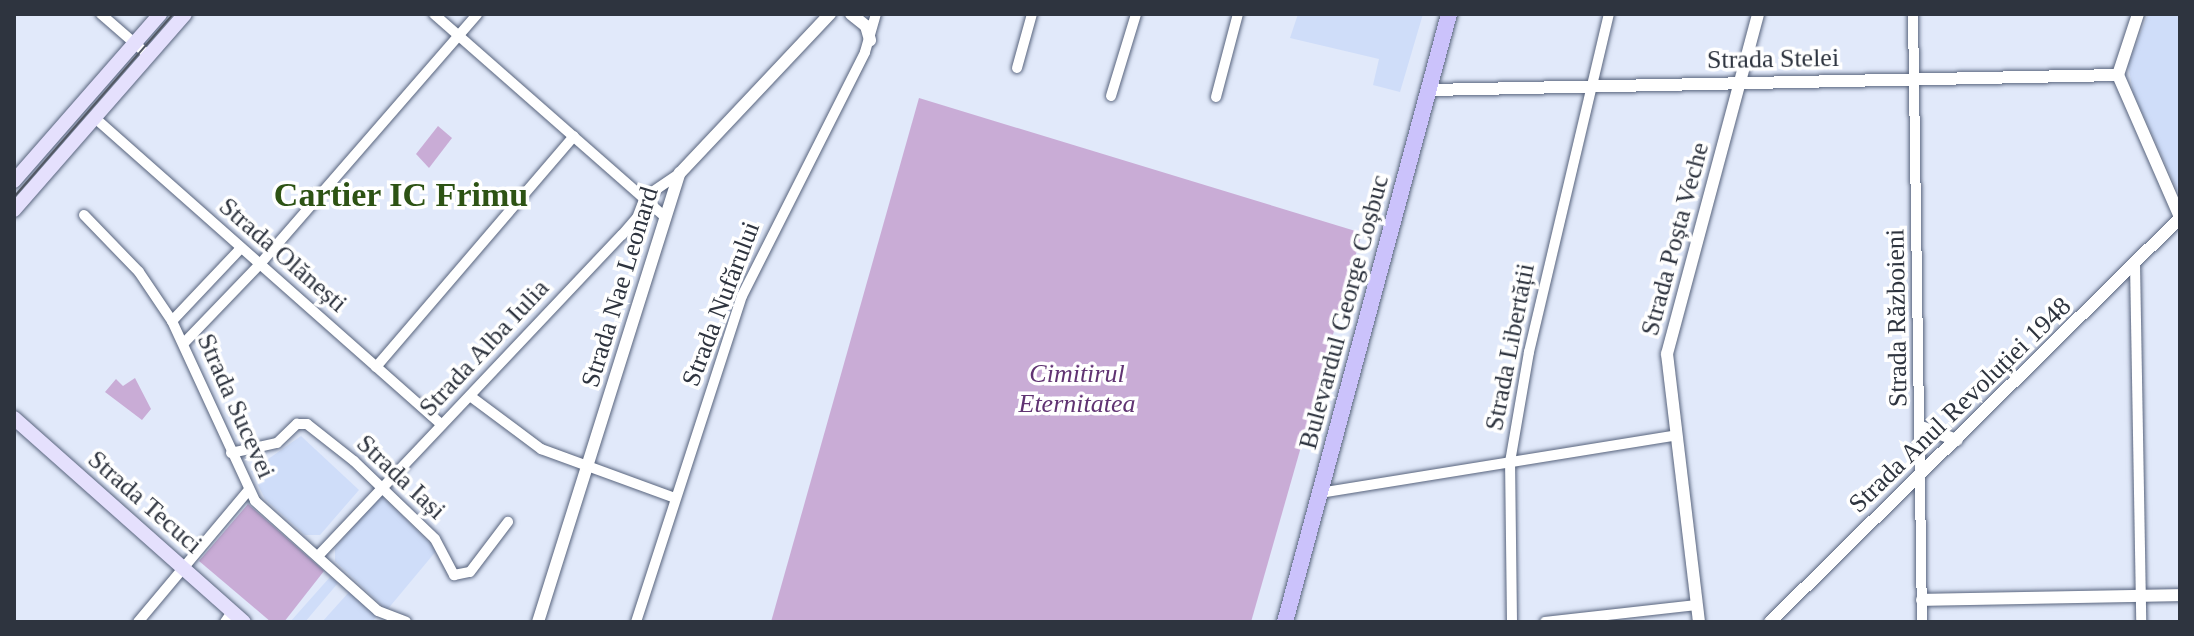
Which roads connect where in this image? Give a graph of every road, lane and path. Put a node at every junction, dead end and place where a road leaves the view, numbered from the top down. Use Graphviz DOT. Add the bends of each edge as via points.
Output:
graph roads {
  1 [pos="101,14"];
  2 [pos="160,14"];
  3 [pos="185,14"];
  4 [pos="434,14"];
  5 [pos="477,14"];
  6 [pos="830,14"];
  7 [pos="851,14"];
  8 [pos="876,14"];
  9 [pos="1032,14"];
  10 [pos="1136,14"];
  11 [pos="1238,14"];
  12 [pos="1449,14"];
  13 [pos="1609,14"];
  14 [pos="1758,14"];
  15 [pos="1913,14"];
  16 [pos="2138,14"];
  17 [pos="458,35"];
  18 [pos="870,40"];
  19 [pos="133,43"];
  20 [pos="148,55"];
  21 [pos="1017,68"];
  22 [pos="2118,75"];
  23 [pos="1914,79"];
  24 [pos="1741,81"];
  25 [pos="1589,85"];
  26 [pos="1430,90"];
  27 [pos="1111,96"];
  28 [pos="1216,97"];
  29 [pos="95,118"];
  30 [pos="574,136"];
  31 [pos="680,173"];
  32 [pos="14,181"];
  33 [pos="645,197"];
  34 [pos="14,210"];
  35 [pos="84,215"];
  36 [pos="665,217"];
  37 [pos="2180,218"];
  38 [pos="241,248"];
  39 [pos="2135,263"];
  40 [pos="260,264"];
  41 [pos="172,321"];
  42 [pos="184,343"];
  43 [pos="376,367"];
  44 [pos="470,396"];
  45 [pos="14,418"];
  46 [pos="442,425"];
  47 [pos="1921,427"];
  48 [pos="1673,436"];
  49 [pos="1957,440"];
  50 [pos="231,453"];
  51 [pos="1510,462"];
  52 [pos="587,469"];
  53 [pos="1922,474"];
  54 [pos="383,488"];
  55 [pos="248,491"];
  56 [pos="1320,493"];
  57 [pos="675,498"];
  58 [pos="508,522"];
  59 [pos="318,556"];
  60 [pos="181,566"];
  61 [pos="2180,595"];
  62 [pos="2140,596"];
  63 [pos="1922,600"];
  64 [pos="1696,605"];
  65 [pos="234,619"];
  66 [pos="386,619"];
  67 [pos="138,622"];
  68 [pos="406,622"];
  69 [pos="538,622"];
  70 [pos="636,622"];
  71 [pos="1285,622"];
  72 [pos="1512,622"];
  73 [pos="1545,622"];
  74 [pos="1699,622"];
  75 [pos="1770,622"];
  76 [pos="1922,622"];
  77 [pos="2141,622"];
  1 -- 19 [label="street"];
  2 -- 19 [label="main road"];
  3 -- 20 [label="main road"];
  4 -- 17 [label="street"];
  5 -- 17 [label="street"];
  6 -- 31 [label="street, Strada Nae Leonard"];
  7 -- 18 [label="street" via="866,26"];
  8 -- 18 [label="street, Strada Nufărului"];
  9 -- 21 [label="street"];
  10 -- 27 [label="street"];
  11 -- 28 [label="street"];
  12 -- 26 [label="main road, Bulevardul George Coșbuc"];
  13 -- 25 [label="street, Strada Libertății"];
  14 -- 24 [label="street, Strada Poșta Veche"];
  15 -- 23 [label="street, Strada Războieni"];
  16 -- 22 [label="street"];
  17 -- 30 [label="street"];
  17 -- 40 [label="street"];
  18 -- 57 [label="street, Strada Nufărului" via="742,296"];
  19 -- 20 [label="street"];
  19 -- 32 [label="main road"];
  20 -- 29 [label="main road"];
  22 -- 23 [label="street, Strada Stelei"];
  22 -- 37 [label="street"];
  23 -- 24 [label="street, Strada Stelei"];
  23 -- 47 [label="street, Strada Războieni"];
  24 -- 25 [label="street, Strada Stelei"];
  24 -- 48 [label="street, Strada Poșta Veche" via="1667,354"];
  25 -- 26 [label="street, Strada Stelei"];
  25 -- 51 [label="street, Strada Libertății"];
  26 -- 56 [label="main road, Bulevardul George Coșbuc"];
  29 -- 34 [label="main road"];
  29 -- 38 [label="street, Strada Olănești"];
  30 -- 33 [label="street"];
  30 -- 43 [label="street"];
  31 -- 33 [label="street, Strada Alba Iulia"];
  31 -- 36 [label="street, Strada Nae Leonard"];
  33 -- 36 [label="street"];
  33 -- 44 [label="street, Strada Alba Iulia" via="637,218"];
  35 -- 41 [label="street, Strada Sucevei" via="139,272"];
  36 -- 52 [label="street, Strada Nae Leonard"];
  37 -- 39 [label="street, Strada Anul Revoluției 1948"];
  38 -- 40 [label="street, Strada Olănești"];
  38 -- 41 [label="street"];
  39 -- 49 [label="street, Strada Anul Revoluției 1948"];
  39 -- 62 [label="street"];
  40 -- 42 [label="street"];
  40 -- 43 [label="street, Strada Olănești"];
  41 -- 42 [label="street, Strada Sucevei"];
  42 -- 50 [label="street, Strada Sucevei"];
  43 -- 46 [label="street, Strada Olănești"];
  44 -- 46 [label="street, Strada Alba Iulia"];
  44 -- 52 [label="street" via="541,449"];
  45 -- 60 [label="main road, Strada Tecuci"];
  46 -- 54 [label="street, Strada Alba Iulia"];
  47 -- 49 [label="street"];
  47 -- 53 [label="street, Strada Războieni"];
  48 -- 51 [label="street"];
  48 -- 64 [label="street, Strada Poșta Veche"];
  49 -- 53 [label="street, Strada Anul Revoluției 1948"];
  50 -- 54 [label="street, Strada Iași" via="277,443 297,424 307,424"];
  50 -- 55 [label="street, Strada Sucevei"];
  51 -- 56 [label="street"];
  51 -- 72 [label="street, Strada Libertății"];
  52 -- 57 [label="street"];
  52 -- 69 [label="street, Strada Nae Leonard"];
  53 -- 63 [label="street, Strada Războieni"];
  53 -- 75 [label="street, Strada Anul Revoluției 1948"];
  54 -- 58 [label="street, Strada Iași" via="442,546 443,562 454,575 470,572"];
  54 -- 59 [label="street, Strada Alba Iulia"];
  55 -- 59 [label="street, Strada Sucevei"];
  55 -- 60 [label="street"];
  56 -- 71 [label="main road, Bulevardul George Coșbuc"];
  57 -- 70 [label="street, Strada Nufărului"];
  59 -- 66 [label="street, Strada Sucevei"];
  60 -- 65 [label="main road, Strada Tecuci"];
  60 -- 67 [label="street"];
  61 -- 62 [label="street"];
  62 -- 63 [label="street"];
  62 -- 77 [label="street"];
  63 -- 76 [label="street, Strada Războieni"];
  64 -- 73 [label="street"];
  64 -- 74 [label="street, Strada Poșta Veche"];
  66 -- 68 [label="street, Strada Sucevei"];
}
